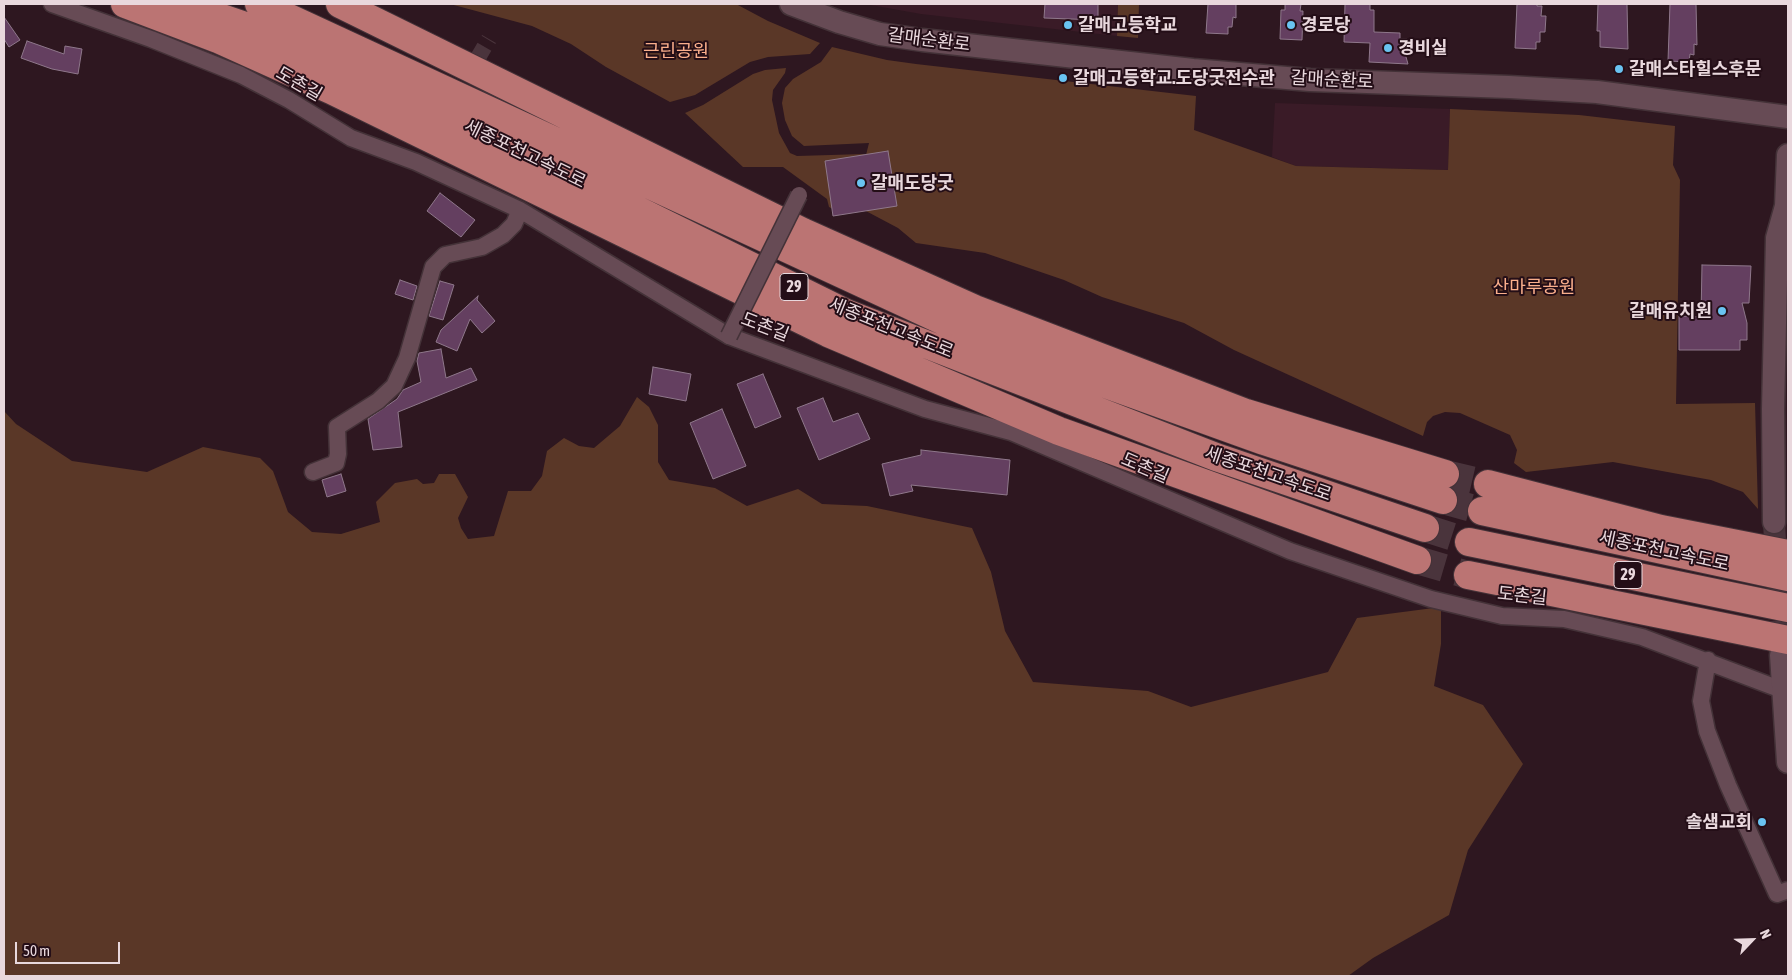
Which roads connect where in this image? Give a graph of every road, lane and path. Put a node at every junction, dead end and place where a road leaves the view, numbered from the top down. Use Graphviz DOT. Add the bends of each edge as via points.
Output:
graph roads {
  1 [pos="52,4"];
  2 [pos="125,4"];
  3 [pos="181,4"];
  4 [pos="259,4"];
  5 [pos="340,4"];
  6 [pos="791,4"];
  7 [pos="1788,118"];
  8 [pos="1788,155"];
  9 [pos="799,195"];
  10 [pos="520,210"];
  11 [pos="1787,213"];
  12 [pos="729,336"];
  13 [pos="1788,382"];
  14 [pos="1788,407"];
  15 [pos="1788,469"];
  16 [pos="313,472"];
  17 [pos="1488,484"];
  18 [pos="1482,512"];
  19 [pos="1774,522"];
  20 [pos="1425,528"];
  21 [pos="1469,542"];
  22 [pos="1788,554"];
  23 [pos="1417,560"];
  24 [pos="1468,575"];
  25 [pos="1788,577"];
  26 [pos="1788,608"];
  27 [pos="1785,647"];
  28 [pos="1708,660"];
  29 [pos="1782,690"];
  30 [pos="1788,762"];
  31 [pos="1788,890"];
  1 -- 10 [label="street, 도촌길" via="241,75 351,138 416,162"];
  2 -- 23 [label="highway" via="220,40 331,90 837,337 1059,432"];
  3 -- 20 [label="highway, 세종포천고속도로 / 29" via="251,28 453,119 846,312 1216,457"];
  4 -- 5 [label="highway, 세종포천고속도로 / 29" via="989,342 1264,441 1444,487 975,309 803,232"];
  6 -- 7 [label="street, 갈매순환로" via="880,34 931,41 1310,80 1597,92"];
  8 -- 11 [label="street"];
  9 -- 12 [label="street, bridge"];
  10 -- 12 [label="street, 도촌길"];
  10 -- 16 [label="street" via="514,224 503,235 482,247 445,255 434,267 407,358 394,386 378,401 336,427 336,463"];
  11 -- 19 [label="street" via="1777,238"];
  12 -- 28 [label="street, 도촌길" via="925,409 1011,432 1290,551 1431,598 1502,616 1574,622 1642,637"];
  13 -- 14 [label="street"];
  14 -- 15 [label="street"];
  17 -- 22 [label="highway" via="1660,529"];
  18 -- 25 [label="highway, 세종포천고속도로 / 29"];
  21 -- 26 [label="highway, 세종포천고속도로 / 29"];
  24 -- 27 [label="highway"];
  27 -- 29 [label="street"];
  28 -- 29 [label="street, 도촌길"];
  28 -- 31 [label="street" via="1701,701 1707,731 1777,894"];
  29 -- 30 [label="street"];
}
